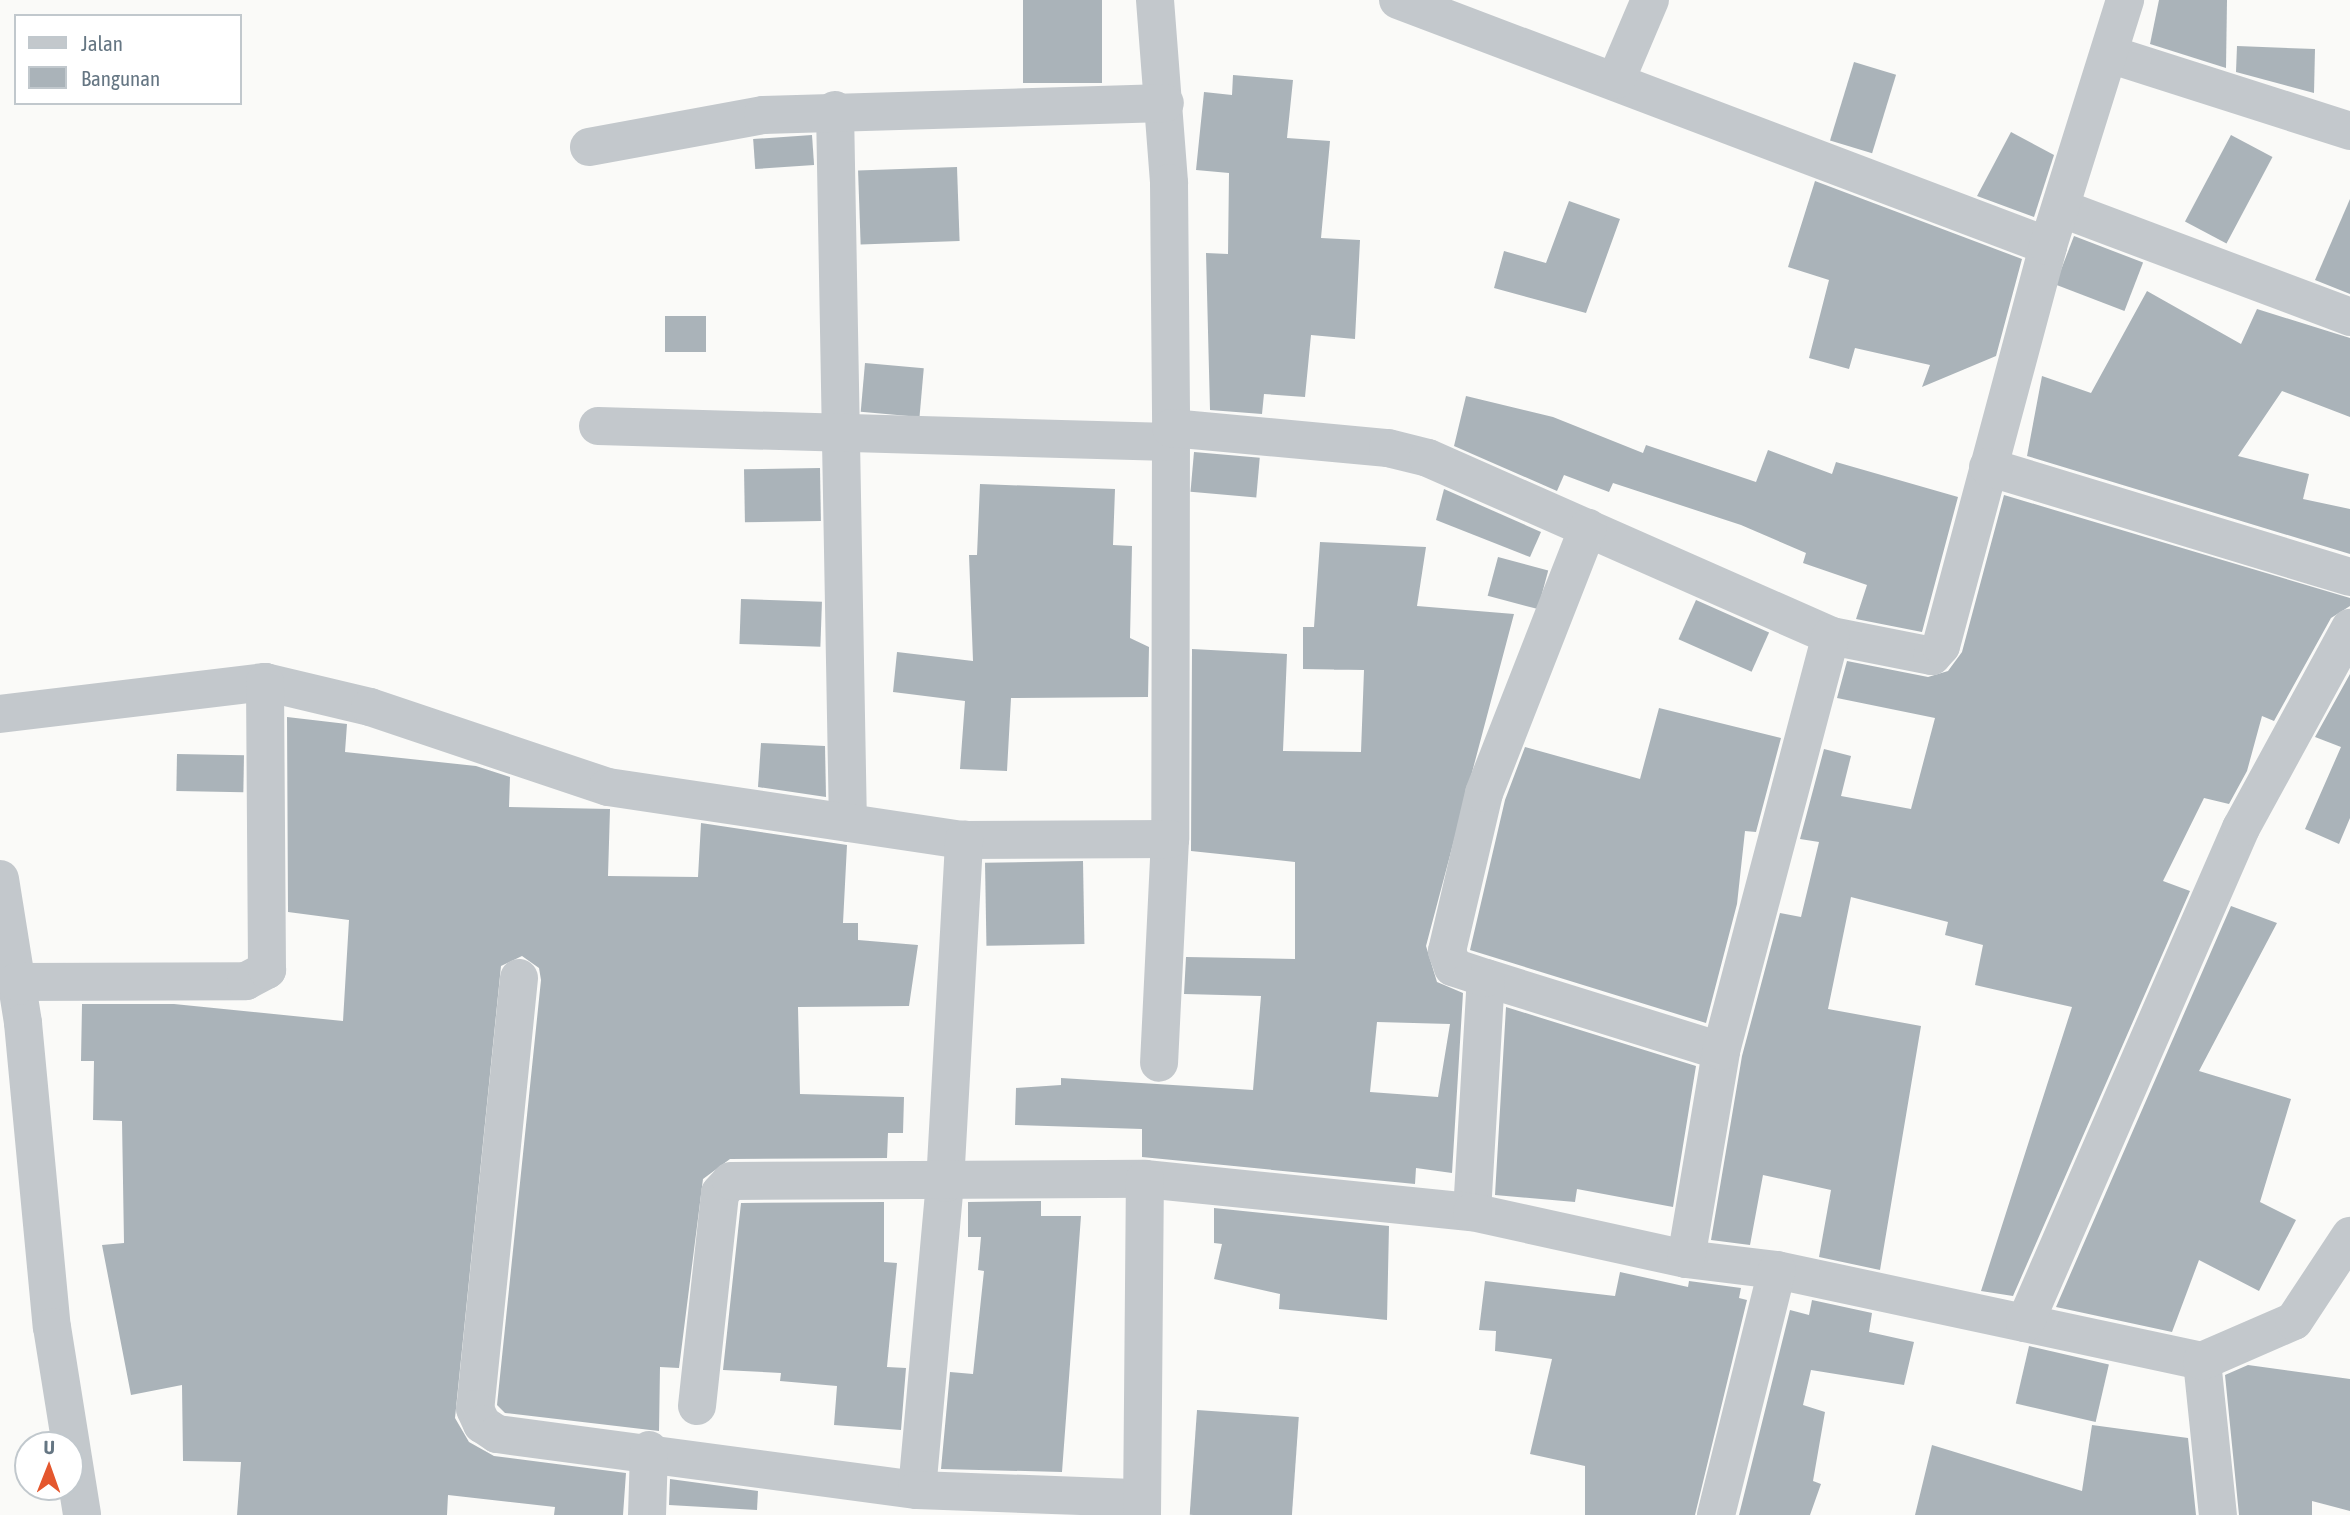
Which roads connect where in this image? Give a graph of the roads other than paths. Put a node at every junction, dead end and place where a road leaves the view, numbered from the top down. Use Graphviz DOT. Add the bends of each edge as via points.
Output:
graph roads {
  1 [pos="1155,0"];
  2 [pos="1398,0"];
  3 [pos="1650,0"];
  4 [pos="2125,0"];
  5 [pos="2109,54"];
  6 [pos="1616,80"];
  7 [pos="1165,103"];
  8 [pos="835,110"];
  9 [pos="2350,131"];
  10 [pos="589,147"];
  11 [pos="2063,209"];
  12 [pos="2048,246"];
  13 [pos="2350,317"];
  14 [pos="598,426"];
  15 [pos="839,434"];
  16 [pos="1170,435"];
  17 [pos="1988,467"];
  18 [pos="1588,528"];
  19 [pos="2350,577"];
  20 [pos="2350,628"];
  21 [pos="1831,636"];
  22 [pos="265,682"];
  23 [pos="0,714"];
  24 [pos="848,822"];
  25 [pos="1170,839"];
  26 [pos="964,840"];
  27 [pos="0,879"];
  28 [pos="519,978"];
  29 [pos="1486,978"];
  30 [pos="16,982"];
  31 [pos="1721,1051"];
  32 [pos="1159,1063"];
  33 [pos="1145,1179"];
  34 [pos="945,1183"];
  35 [pos="1472,1212"];
  36 [pos="2350,1236"];
  37 [pos="1686,1259"];
  38 [pos="1777,1270"];
  39 [pos="2025,1323"];
  40 [pos="2202,1361"];
  41 [pos="697,1406"];
  42 [pos="649,1450"];
  43 [pos="918,1490"];
  44 [pos="1141,1506"];
  45 [pos="82,1515"];
  46 [pos="648,1515"];
  47 [pos="1716,1515"];
  48 [pos="2218,1515"];
  1 -- 7 [label="street"];
  2 -- 6 [label="street"];
  3 -- 6 [label="street"];
  4 -- 5 [label="street"];
  5 -- 9 [label="street"];
  5 -- 11 [label="street"];
  6 -- 12 [label="street"];
  7 -- 8 [label="street"];
  7 -- 16 [label="street"];
  8 -- 10 [label="street" via="763,115"];
  8 -- 15 [label="street"];
  11 -- 12 [label="street"];
  11 -- 13 [label="street"];
  12 -- 17 [label="street"];
  14 -- 15 [label="street"];
  15 -- 16 [label="street"];
  15 -- 24 [label="street"];
  16 -- 18 [label="street" via="1388,448 1428,458"];
  16 -- 25 [label="street"];
  17 -- 19 [label="street"];
  17 -- 21 [label="street" via="1936,654"];
  18 -- 21 [label="street"];
  18 -- 29 [label="street" via="1484,793 1450,933 1449,962"];
  20 -- 39 [label="street" via="2241,828"];
  21 -- 31 [label="street"];
  22 -- 23 [label="street"];
  22 -- 24 [label="street" via="370,707 608,787"];
  22 -- 30 [label="street" via="267,970 246,981"];
  24 -- 26 [label="street"];
  25 -- 26 [label="street"];
  25 -- 32 [label="street"];
  26 -- 34 [label="street"];
  27 -- 30 [label="street"];
  28 -- 42 [label="street" via="478,1416 497,1434"];
  29 -- 31 [label="street"];
  29 -- 35 [label="street"];
  30 -- 45 [label="street" via="52,1327"];
  31 -- 37 [label="street"];
  33 -- 34 [label="street"];
  33 -- 35 [label="street"];
  33 -- 44 [label="street"];
  34 -- 41 [label="street" via="727,1182"];
  34 -- 43 [label="street"];
  35 -- 37 [label="street"];
  36 -- 40 [label="street" via="2294,1321"];
  37 -- 38 [label="street"];
  38 -- 39 [label="street"];
  38 -- 47 [label="street"];
  39 -- 40 [label="street"];
  40 -- 48 [label="street"];
  42 -- 43 [label="street"];
  42 -- 46 [label="street"];
  43 -- 44 [label="street"];
}
